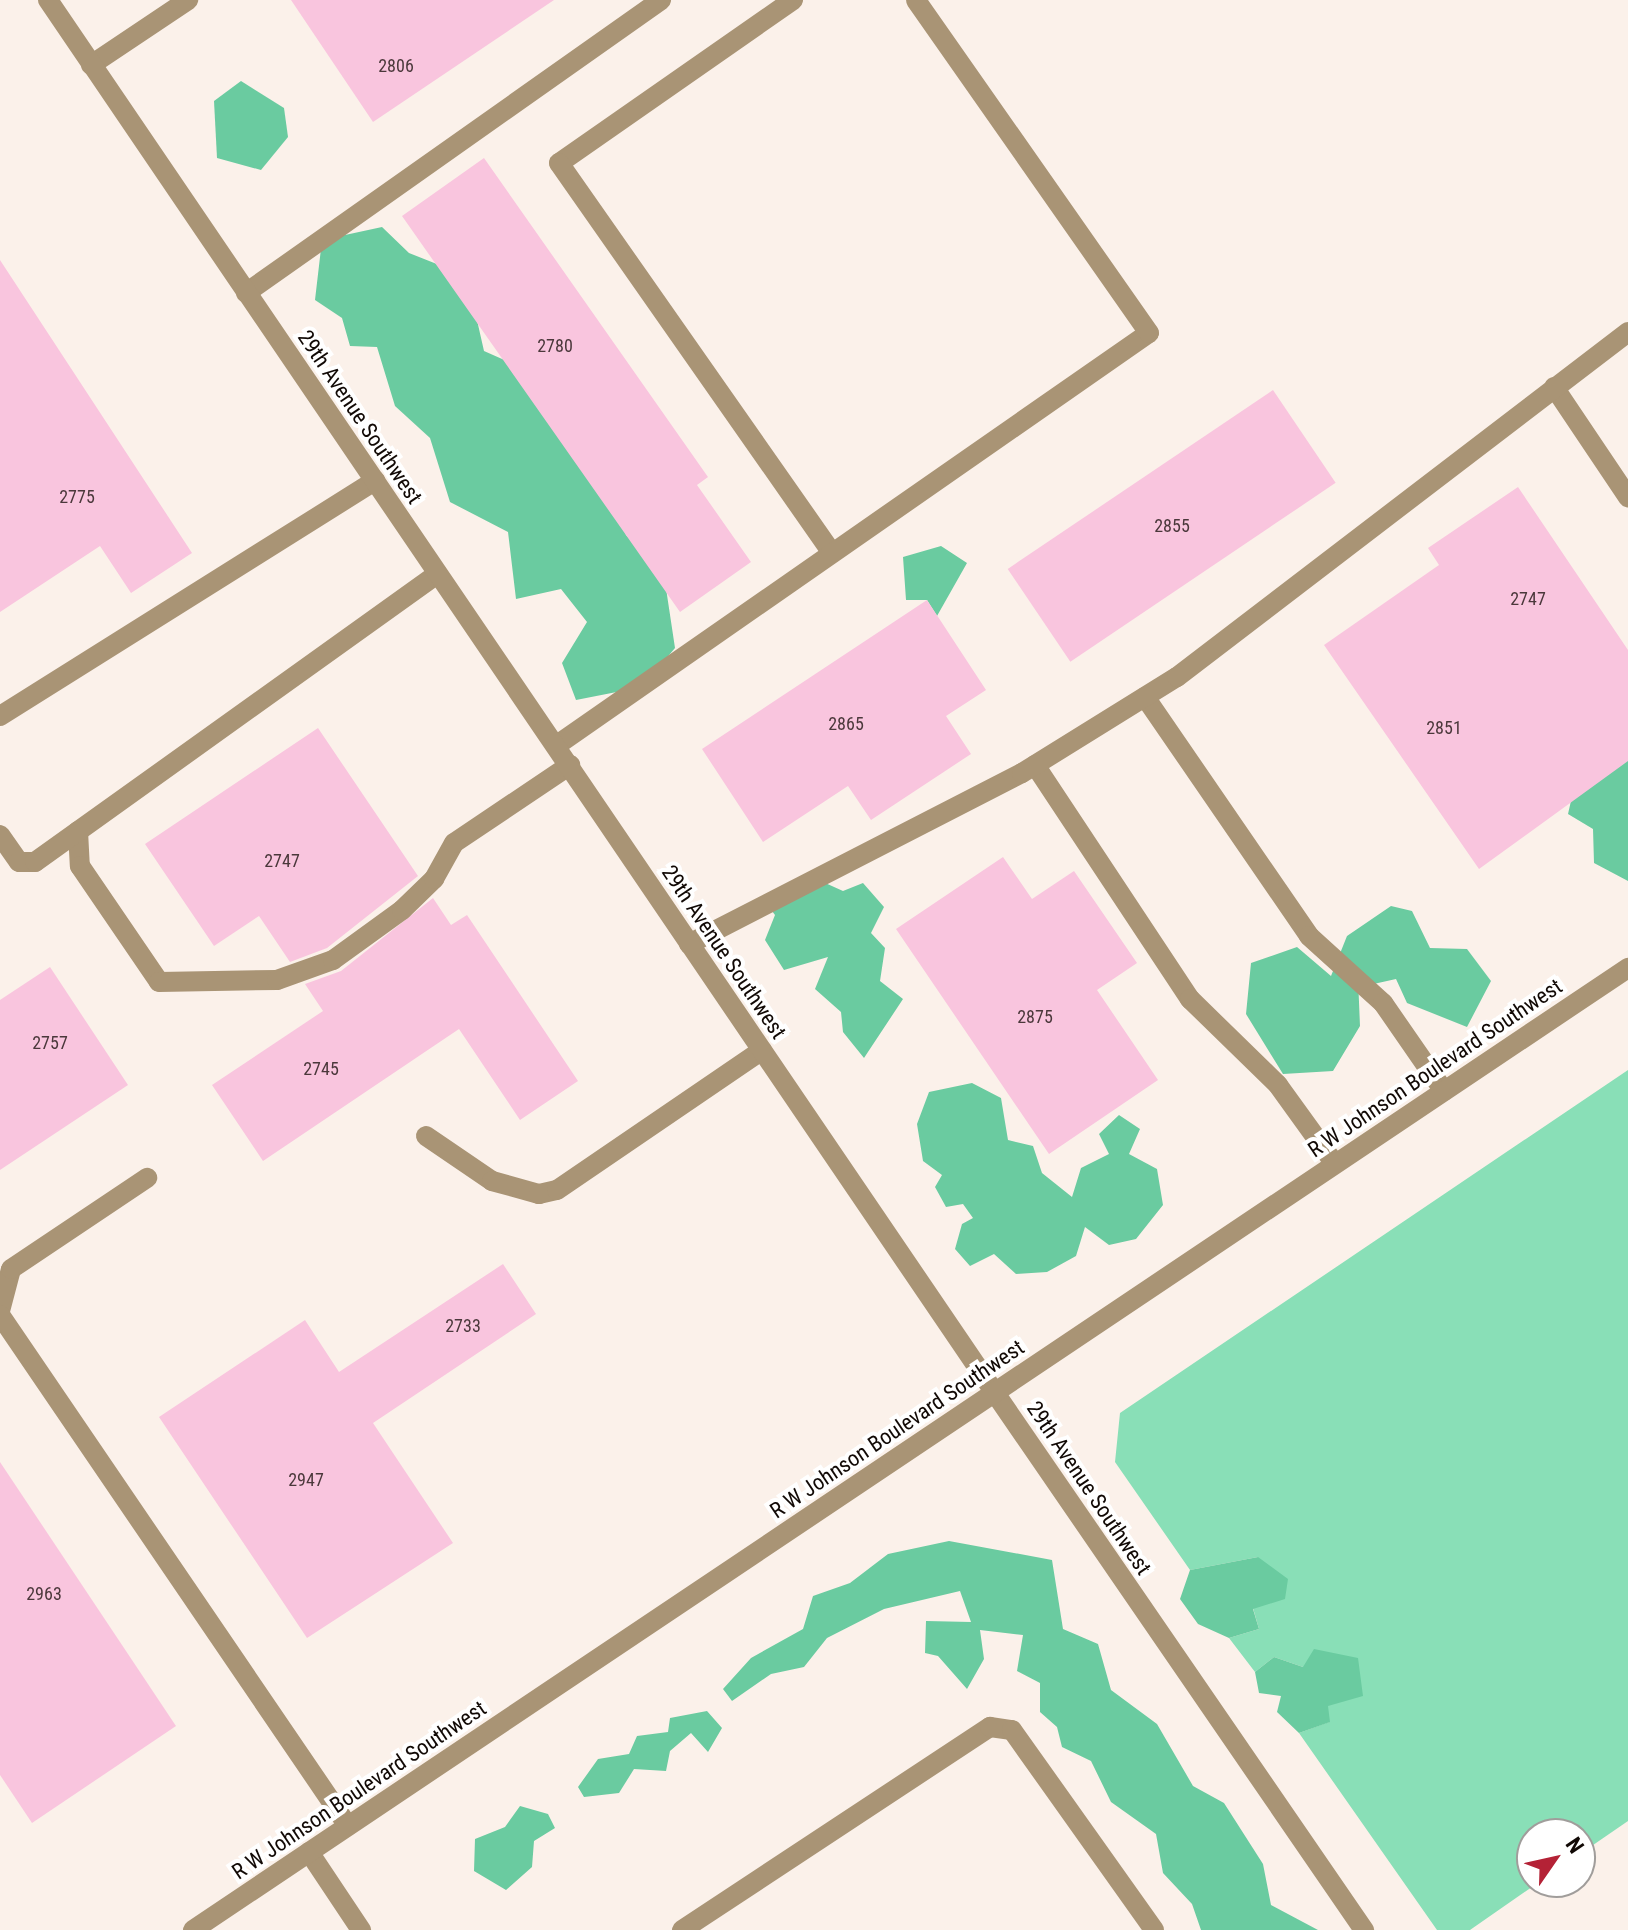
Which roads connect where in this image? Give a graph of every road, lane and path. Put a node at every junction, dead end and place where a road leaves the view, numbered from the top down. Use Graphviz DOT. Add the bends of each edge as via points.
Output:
graph roads {
  1 [pos="48,0"];
  2 [pos="188,0"];
  3 [pos="661,0"];
  4 [pos="793,0"];
  5 [pos="916,0"];
  6 [pos="91,65"];
  7 [pos="246,293"];
  8 [pos="1628,332"];
  9 [pos="1554,387"];
  10 [pos="375,481"];
  11 [pos="1628,497"];
  12 [pos="832,553"];
  13 [pos="437,574"];
  14 [pos="1145,697"];
  15 [pos="0,716"];
  16 [pos="557,745"];
  17 [pos="570,765"];
  18 [pos="1035,765"];
  19 [pos="78,831"];
  20 [pos="0,835"];
  21 [pos="689,944"];
  22 [pos="1628,968"];
  23 [pos="762,1050"];
  24 [pos="1444,1091"];
  25 [pos="426,1136"];
  26 [pos="1335,1164"];
  27 [pos="147,1178"];
  28 [pos="0,1313"];
  29 [pos="995,1393"];
  30 [pos="348,1826"];
  31 [pos="309,1852"];
  32 [pos="193,1930"];
  33 [pos="361,1930"];
  34 [pos="682,1930"];
  35 [pos="1154,1930"];
  36 [pos="1364,1930"];
  1 -- 6 [label="street, 29th Avenue Southwest"];
  2 -- 6 [label="street"];
  3 -- 7 [label="street"];
  4 -- 12 [label="street" via="559,163"];
  5 -- 12 [label="street" via="1149,333"];
  6 -- 7 [label="street, 29th Avenue Southwest"];
  7 -- 10 [label="street, 29th Avenue Southwest"];
  8 -- 9 [label="street"];
  9 -- 11 [label="street"];
  9 -- 14 [label="street"];
  10 -- 13 [label="street, 29th Avenue Southwest"];
  10 -- 15 [label="street"];
  12 -- 16 [label="street"];
  13 -- 16 [label="street, 29th Avenue Southwest"];
  13 -- 19 [label="street"];
  14 -- 18 [label="street"];
  14 -- 24 [label="street" via="1309,936 1383,1003"];
  16 -- 17 [label="street, 29th Avenue Southwest"];
  17 -- 19 [label="street" via="454,843 434,879 402,910 333,960 277,980 159,982 87,880"];
  17 -- 21 [label="street, 29th Avenue Southwest"];
  18 -- 21 [label="street"];
  18 -- 26 [label="street" via="1190,999 1278,1085"];
  19 -- 20 [label="street" via="35,862 19,862"];
  21 -- 23 [label="street, 29th Avenue Southwest"];
  22 -- 24 [label="street, R W Johnson Boulevard Southwest"];
  23 -- 25 [label="street" via="557,1190 539,1194 492,1181"];
  23 -- 29 [label="street, 29th Avenue Southwest"];
  24 -- 26 [label="street, R W Johnson Boulevard Southwest"];
  26 -- 29 [label="street, R W Johnson Boulevard Southwest"];
  27 -- 28 [label="street" via="11,1269"];
  28 -- 30 [label="street"];
  29 -- 30 [label="street, R W Johnson Boulevard Southwest"];
  29 -- 36 [label="street, 29th Avenue Southwest"];
  30 -- 31 [label="street, R W Johnson Boulevard Southwest"];
  31 -- 32 [label="street, R W Johnson Boulevard Southwest"];
  31 -- 33 [label="street"];
  34 -- 35 [label="street" via="990,1727 1012,1730"];
}
